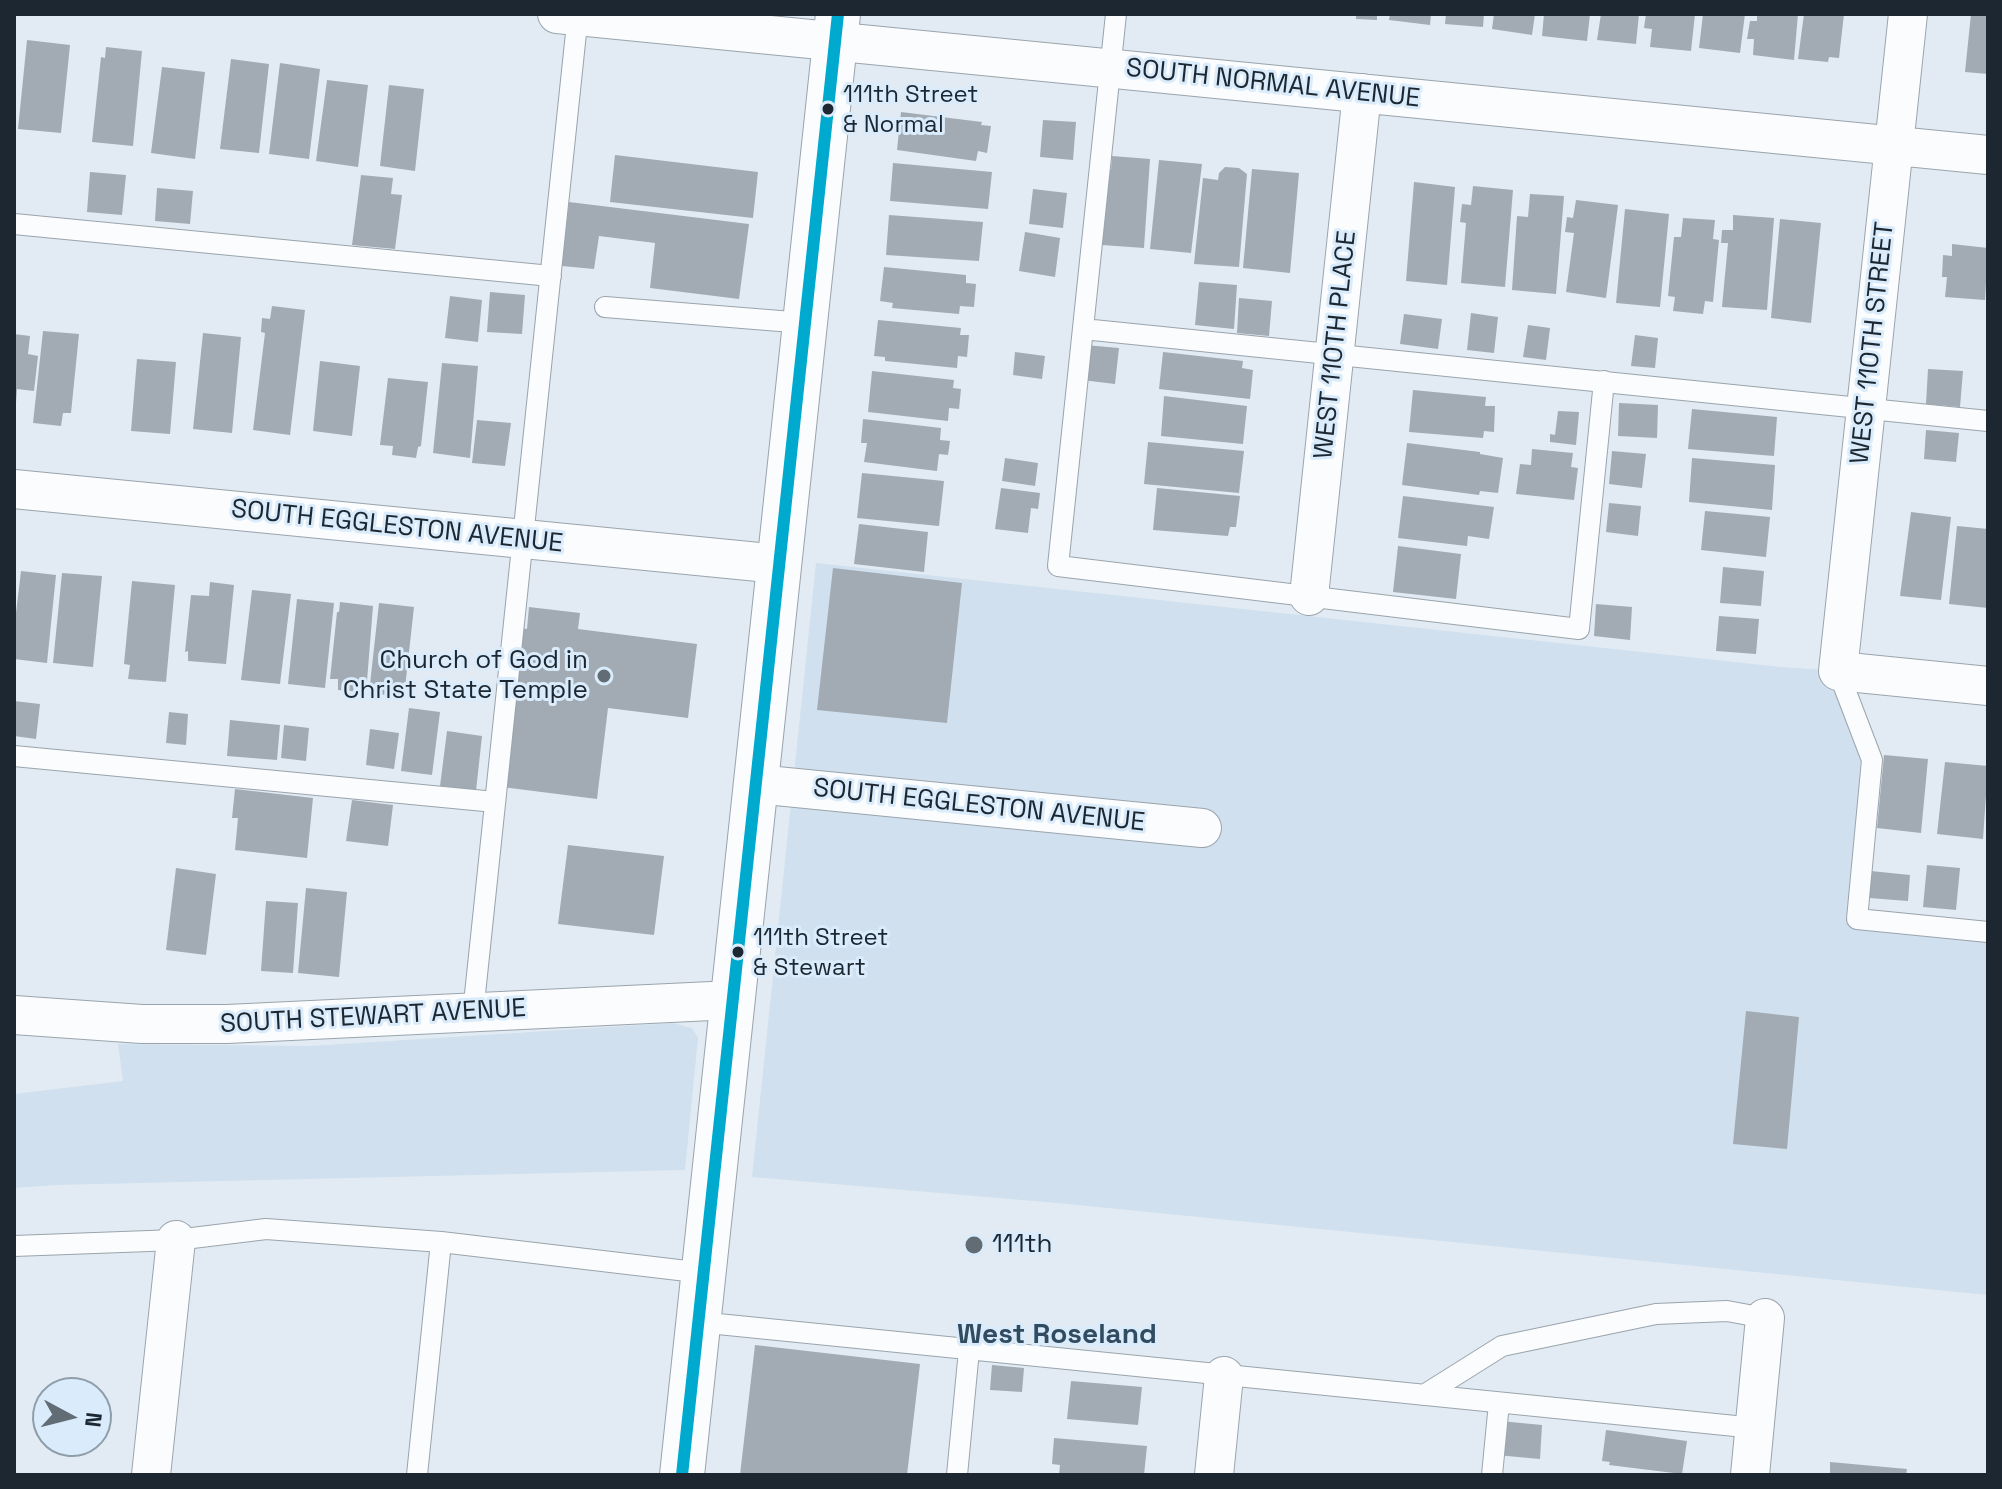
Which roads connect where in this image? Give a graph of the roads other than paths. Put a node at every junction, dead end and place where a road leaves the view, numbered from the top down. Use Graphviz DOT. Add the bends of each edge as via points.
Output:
graph roads {
  1 [pos="1116,14"];
  2 [pos="1908,14"];
  3 [pos="571,15"];
  4 [pos="837,28"];
  5 [pos="1111,68"];
  6 [pos="1362,93"];
  7 [pos="1894,146"];
  8 [pos="1988,155"];
  9 [pos="14,224"];
  10 [pos="551,276"];
  11 [pos="605,307"];
  12 [pos="805,323"];
  13 [pos="1083,329"];
  14 [pos="1335,355"];
  15 [pos="1604,381"];
  16 [pos="1866,409"];
  17 [pos="1988,421"];
  18 [pos="14,489"];
  19 [pos="523,539"];
  20 [pos="779,564"];
  21 [pos="1309,596"];
  22 [pos="1838,671"];
  23 [pos="1988,686"];
  24 [pos="14,756"];
  25 [pos="756,784"];
  26 [pos="495,802"];
  27 [pos="1202,828"];
  28 [pos="1988,932"];
  29 [pos="733,1000"];
  30 [pos="473,1013"];
  31 [pos="14,1015"];
  32 [pos="176,1240"];
  33 [pos="441,1242"];
  34 [pos="14,1246"];
  35 [pos="704,1273"];
  36 [pos="1765,1318"];
  37 [pos="698,1322"];
  38 [pos="969,1350"];
  39 [pos="1224,1376"];
  40 [pos="1424,1395"];
  41 [pos="1499,1403"];
  42 [pos="1755,1428"];
  43 [pos="151,1475"];
  44 [pos="417,1475"];
  45 [pos="682,1475"];
  46 [pos="957,1475"];
  47 [pos="1214,1475"];
  48 [pos="1492,1475"];
  49 [pos="1750,1475"];
  1 -- 5 [label="lane"];
  2 -- 7 [label="street, WEST 110TH STREET"];
  3 -- 4 [label="street, SOUTH NORMAL AVENUE"];
  3 -- 10 [label="lane"];
  4 -- 5 [label="street, SOUTH NORMAL AVENUE"];
  4 -- 12 [label="main road"];
  5 -- 6 [label="street, SOUTH NORMAL AVENUE"];
  5 -- 13 [label="lane"];
  6 -- 7 [label="street, SOUTH NORMAL AVENUE"];
  6 -- 14 [label="street, WEST 110TH PLACE"];
  7 -- 8 [label="street, SOUTH NORMAL AVENUE"];
  7 -- 16 [label="street, WEST 110TH STREET"];
  9 -- 10 [label="lane"];
  10 -- 19 [label="lane"];
  11 -- 12 [label="lane"];
  12 -- 20 [label="main road"];
  13 -- 14 [label="lane"];
  13 -- 21 [label="lane" via="1058,566"];
  14 -- 15 [label="lane"];
  14 -- 21 [label="street, WEST 110TH PLACE"];
  15 -- 16 [label="lane"];
  15 -- 21 [label="lane" via="1579,629"];
  16 -- 17 [label="lane"];
  16 -- 22 [label="street, WEST 110TH STREET"];
  18 -- 19 [label="street, SOUTH EGGLESTON AVENUE"];
  19 -- 20 [label="street, SOUTH EGGLESTON AVENUE"];
  19 -- 26 [label="lane"];
  20 -- 25 [label="main road"];
  22 -- 23 [label="street"];
  22 -- 28 [label="lane" via="1872,760 1857,919"];
  24 -- 26 [label="lane"];
  25 -- 27 [label="street, SOUTH EGGLESTON AVENUE"];
  25 -- 29 [label="main road"];
  26 -- 30 [label="lane"];
  29 -- 30 [label="street, SOUTH STEWART AVENUE"];
  29 -- 35 [label="main road"];
  30 -- 31 [label="street, SOUTH STEWART AVENUE" via="227,1024"];
  32 -- 33 [label="lane" via="266,1229"];
  32 -- 34 [label="lane"];
  32 -- 43 [label="street"];
  33 -- 35 [label="lane"];
  33 -- 44 [label="lane"];
  35 -- 37 [label="main road"];
  36 -- 40 [label="lane" via="1727,1311 1656,1314 1502,1346"];
  36 -- 42 [label="street"];
  37 -- 38 [label="lane"];
  37 -- 45 [label="main road"];
  38 -- 39 [label="lane"];
  38 -- 46 [label="lane"];
  39 -- 40 [label="lane"];
  39 -- 47 [label="street"];
  40 -- 41 [label="lane"];
  41 -- 42 [label="lane"];
  41 -- 48 [label="lane"];
  42 -- 49 [label="street"];
}
